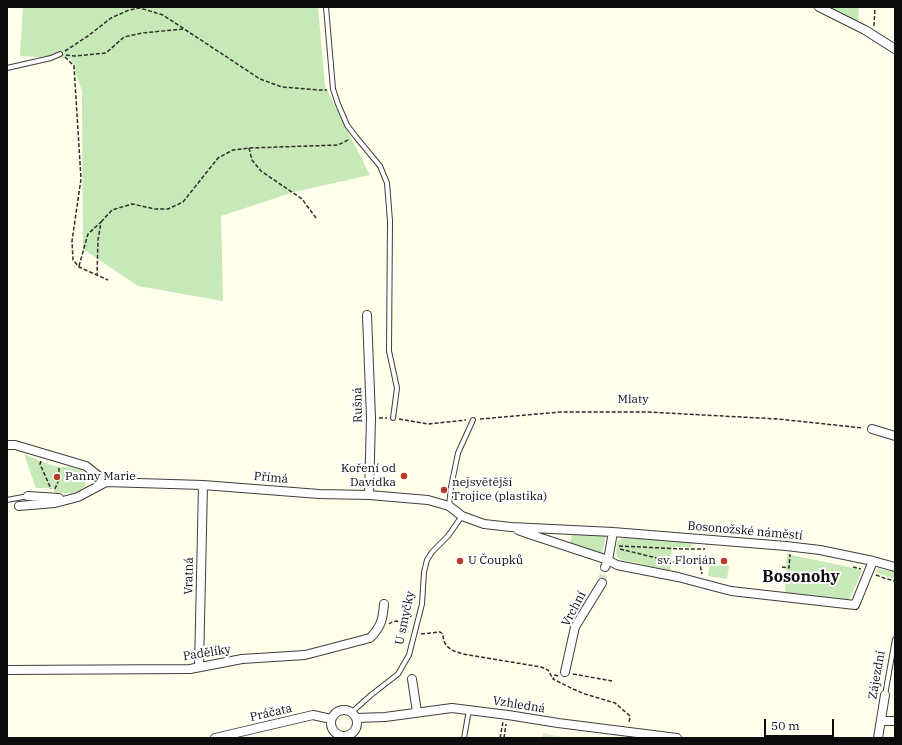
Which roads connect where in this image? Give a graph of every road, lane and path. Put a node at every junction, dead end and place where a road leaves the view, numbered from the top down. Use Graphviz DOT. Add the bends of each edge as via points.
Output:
graph roads {
  1 [pos="326,7"];
  2 [pos="819,7"];
  3 [pos="875,7"];
  4 [pos="184,29"];
  5 [pos="873,36"];
  6 [pos="895,49"];
  7 [pos="60,54"];
  8 [pos="7,68"];
  9 [pos="333,89"];
  10 [pos="356,137"];
  11 [pos="250,148"];
  12 [pos="316,218"];
  13 [pos="101,222"];
  14 [pos="79,267"];
  15 [pos="97,275"];
  16 [pos="108,280"];
  17 [pos="368,315"];
  18 [pos="371,418"];
  19 [pos="393,418"];
  20 [pos="473,420"];
  21 [pos="872,429"];
  22 [pos="895,436"];
  23 [pos="7,445"];
  24 [pos="44,453"];
  25 [pos="59,458"];
  26 [pos="106,482"];
  27 [pos="203,485"];
  28 [pos="369,495"];
  29 [pos="28,496"];
  30 [pos="78,497"];
  31 [pos="7,500"];
  32 [pos="19,506"];
  33 [pos="449,506"];
  34 [pos="462,516"];
  35 [pos="511,527"];
  36 [pos="613,532"];
  37 [pos="610,545"];
  38 [pos="790,547"];
  39 [pos="705,549"];
  40 [pos="873,561"];
  41 [pos="606,563"];
  42 [pos="782,567"];
  43 [pos="895,567"];
  44 [pos="702,577"];
  45 [pos="884,578"];
  46 [pos="895,581"];
  47 [pos="602,582"];
  48 [pos="384,604"];
  49 [pos="388,626"];
  50 [pos="414,635"];
  51 [pos="895,639"];
  52 [pos="199,668"];
  53 [pos="7,670"];
  54 [pos="565,672"];
  55 [pos="583,676"];
  56 [pos="554,678"];
  57 [pos="412,679"];
  58 [pos="612,681"];
  59 [pos="885,695"];
  60 [pos="469,710"];
  61 [pos="417,712"];
  62 [pos="506,714"];
  63 [pos="354,715"];
  64 [pos="331,719"];
  65 [pos="881,721"];
  66 [pos="895,721"];
  67 [pos="627,732"];
  68 [pos="351,737"];
  69 [pos="216,738"];
  70 [pos="464,738"];
  71 [pos="500,738"];
  72 [pos="504,738"];
  73 [pos="677,738"];
  74 [pos="878,738"];
  1 -- 9 [label="lane"];
  2 -- 5 [label="street"];
  3 -- 5 [label="path"];
  4 -- 7 [label="path" via="124,37 106,53 75,56"];
  4 -- 7 [label="path" via="163,15 140,8 129,10 111,18"];
  4 -- 9 [label="path" via="260,79 282,87"];
  5 -- 6 [label="street"];
  7 -- 8 [label="lane"];
  7 -- 14 [label="path" via="74,66 81,179 72,241 73,260"];
  9 -- 10 [label="lane" via="347,125"];
  10 -- 11 [label="path" via="338,145"];
  10 -- 19 [label="lane" via="380,166 387,183 390,221 389,351 397,388"];
  11 -- 12 [label="path" via="252,160 260,171 302,199"];
  11 -- 13 [label="path" via="233,150 218,158 183,202 173,207 155,209 132,204 112,210"];
  13 -- 14 [label="path" via="88,234"];
  13 -- 15 [label="path"];
  14 -- 15 [label="path"];
  15 -- 16 [label="path"];
  17 -- 18 [label="street, Rušná"];
  18 -- 19 [label="path, Mlaty"];
  18 -- 28 [label="street, Rušná"];
  19 -- 20 [label="path, Mlaty" via="428,424"];
  20 -- 21 [label="path, Mlaty" via="561,412 648,412 778,419"];
  20 -- 33 [label="lane" via="458,453"];
  21 -- 22 [label="street"];
  23 -- 24 [label="street" via="15,444"];
  24 -- 25 [label="street"];
  24 -- 25 [label="path" via="40,464 54,493 59,479"];
  25 -- 26 [label="street" via="86,466"];
  26 -- 27 [label="street, Přímá"];
  26 -- 30 [label="street, Přímá"];
  27 -- 28 [label="street, Přímá" via="319,494"];
  27 -- 52 [label="street, Vratná"];
  28 -- 33 [label="street, Přímá" via="428,500"];
  29 -- 30 [label="street, Přímá"];
  29 -- 31 [label="lane"];
  30 -- 32 [label="street, Přímá" via="54,503"];
  33 -- 34 [label="street, Přímá"];
  34 -- 35 [label="street, Bosonožské náměstí" via="484,524"];
  34 -- 50 [label="lane, U smyčky" via="427,560 422,604"];
  35 -- 36 [label="street, Bosonožské náměstí"];
  35 -- 41 [label="street, Bosonožské náměstí"];
  36 -- 37 [label="street"];
  36 -- 38 [label="street, Bosonožské náměstí"];
  37 -- 39 [label="path"];
  37 -- 41 [label="street"];
  37 -- 44 [label="path" via="673,562 700,564"];
  38 -- 40 [label="street, Bosonožské náměstí" via="820,550"];
  38 -- 42 [label="path" via="789,568"];
  40 -- 41 [label="street, Bosonožské náměstí" via="855,605 731,591 678,577"];
  40 -- 43 [label="street, Bosonožské náměstí"];
  45 -- 46 [label="path"];
  47 -- 54 [label="street, Vrchní" via="575,627"];
  48 -- 52 [label="street, Padělíky" via="381,624 370,638 305,655 242,659"];
  49 -- 50 [label="path" via="397,621"];
  50 -- 56 [label="path" via="440,632 445,644 454,652 541,667 548,670"];
  50 -- 63 [label="lane, U smyčky" via="409,655 398,674 371,695"];
  51 -- 59 [label="lane, Zájezdní"];
  52 -- 53 [label="street, Padělíky"];
  54 -- 56 [label="path" via="562,677 555,675"];
  55 -- 58 [label="path"];
  56 -- 67 [label="path" via="573,689 615,703 630,716"];
  57 -- 61 [label="street"];
  59 -- 65 [label="street, Zájezdní"];
  60 -- 61 [label="street, Vzhledná" via="452,708"];
  60 -- 62 [label="street, Vzhledná"];
  60 -- 70 [label="lane"];
  61 -- 63 [label="street, Vzhledná" via="385,717"];
  62 -- 67 [label="street, Vzhledná"];
  62 -- 71 [label="path"];
  62 -- 72 [label="path"];
  63 -- 64 [label="street" via="346,710 340,710"];
  63 -- 68 [label="street" via="358,722"];
  64 -- 68 [label="street" via="335,733"];
  64 -- 69 [label="street, Práčata" via="313,715"];
  65 -- 66 [label="street"];
  65 -- 74 [label="street, Zájezdní"];
  67 -- 73 [label="street, Vzhledná"];
}
